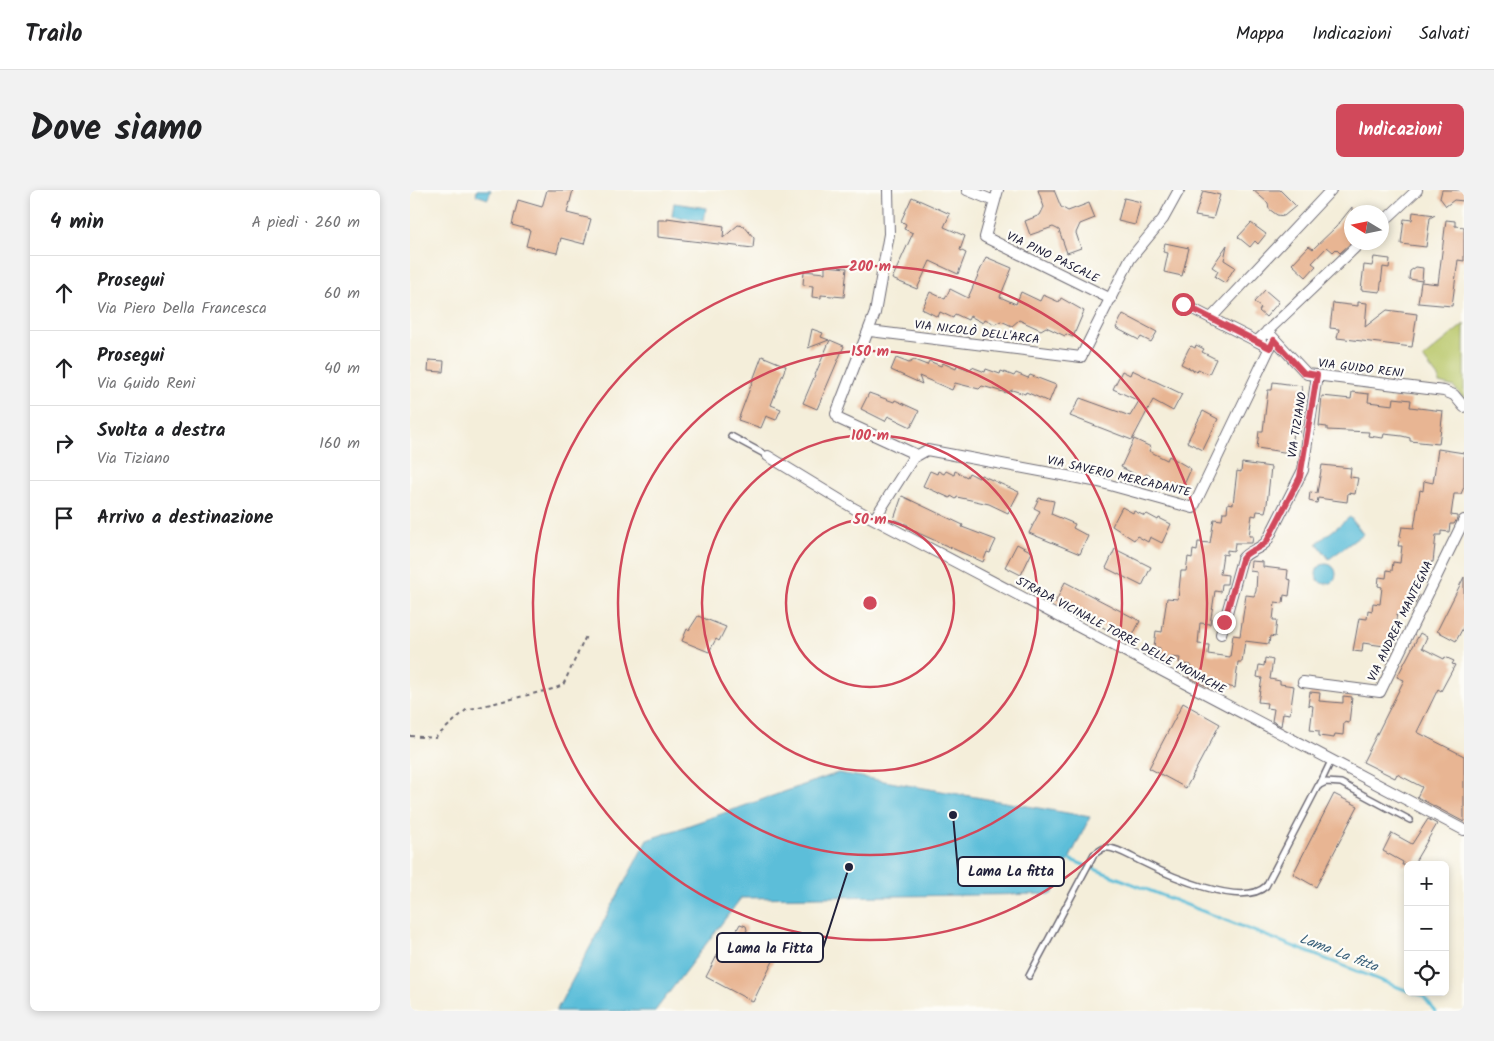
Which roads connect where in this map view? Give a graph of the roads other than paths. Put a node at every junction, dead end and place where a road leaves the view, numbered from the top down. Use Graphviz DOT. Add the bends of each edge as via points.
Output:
graph roads {
  1 [pos="888,190"];
  2 [pos="967,190"];
  3 [pos="998,190"];
  4 [pos="1179,190"];
  5 [pos="1331,190"];
  6 [pos="1417,190"];
  7 [pos="994,201"];
  8 [pos="1389,216"];
  9 [pos="1353,250"];
  10 [pos="1111,299"];
  11 [pos="1183,304"];
  12 [pos="1211,318"];
  13 [pos="870,331"];
  14 [pos="1267,331"];
  15 [pos="1257,341"];
  16 [pos="1272,344"];
  17 [pos="1317,375"];
  18 [pos="1464,407"];
  19 [pos="731,436"];
  20 [pos="917,454"];
  21 [pos="768,456"];
  22 [pos="874,518"];
  23 [pos="1464,520"];
  24 [pos="1221,634"];
  25 [pos="1303,682"];
  26 [pos="1331,761"];
  27 [pos="1318,786"];
  28 [pos="1410,820"];
  29 [pos="1464,830"];
  30 [pos="1029,976"];
  1 -- 13 [label="street" via="889,234"];
  2 -- 7 [label="street"];
  3 -- 7 [label="street"];
  4 -- 10 [label="street" via="1163,219 1130,259"];
  5 -- 12 [label="street"];
  6 -- 8 [label="street"];
  7 -- 10 [label="street, VIA PINO PASCALE" via="985,237"];
  9 -- 14 [label="street"];
  10 -- 13 [label="street, VIA NICOLÒ DELL'ARCA" via="1081,357"];
  11 -- 12 [label="street"];
  12 -- 15 [label="street"];
  13 -- 20 [label="street" via="836,411 837,417"];
  14 -- 15 [label="street"];
  14 -- 16 [label="street, VIA GUIDO RENI"];
  15 -- 16 [label="street"];
  16 -- 17 [label="street, VIA GUIDO RENI" via="1304,373"];
  16 -- 20 [label="street, VIA SAVERIO MERCADANTE" via="1192,508 1091,480 932,450"];
  17 -- 18 [label="street, VIA GUIDO RENI" via="1444,391 1454,395"];
  17 -- 24 [label="street, VIA TIZIANO" via="1300,477 1267,541 1242,559"];
  19 -- 21 [label="lane"];
  20 -- 22 [label="street"];
  21 -- 22 [label="street, STRADA VICINALE TORRE DELLE MONACHE"];
  22 -- 26 [label="street, STRADA VICINALE TORRE DELLE MONACHE"];
  23 -- 25 [label="street, VIA ANDREA MANTEGNA" via="1380,692"];
  26 -- 27 [label="lane"];
  26 -- 29 [label="street, STRADA VICINALE TORRE DELLE MONACHE"];
  27 -- 28 [label="lane" via="1326,782 1341,783"];
  27 -- 30 [label="lane" via="1272,876 1260,892 1230,893 1209,887 1161,871 1114,849 1104,848 1094,854"];
}
